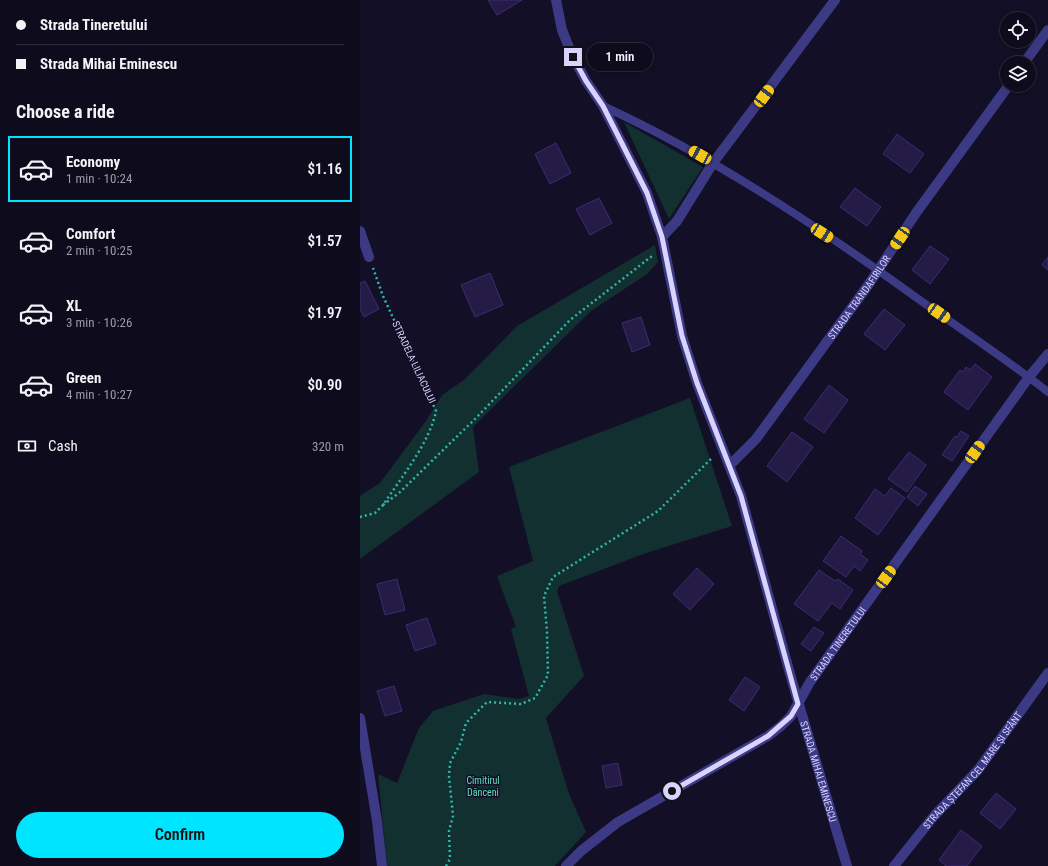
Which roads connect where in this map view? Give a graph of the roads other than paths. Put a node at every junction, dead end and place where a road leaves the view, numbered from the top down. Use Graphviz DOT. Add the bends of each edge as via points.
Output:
graph roads {
  1 [pos="836,0"];
  2 [pos="559,2"];
  3 [pos="1048,30"];
  4 [pos="1029,56"];
  5 [pos="1003,92"];
  6 [pos="603,106"];
  7 [pos="714,163"];
  8 [pos="360,231"];
  9 [pos="663,242"];
  10 [pos="369,257"];
  11 [pos="879,270"];
  12 [pos="1048,354"];
  13 [pos="1029,377"];
  14 [pos="1048,392"];
  15 [pos="730,465"];
  16 [pos="1048,673"];
  17 [pos="798,704"];
  18 [pos="360,718"];
  19 [pos="382,866"];
  20 [pos="566,866"];
  21 [pos="847,866"];
  22 [pos="894,866"];
  1 -- 7 [label="street"];
  2 -- 6 [label="street, STRADA MIHAI EMINESCU" via="562,30 573,57"];
  3 -- 4 [label="street"];
  5 -- 11 [label="street, STRADA TRANDAFIRILOR" via="916,213"];
  6 -- 7 [label="lane"];
  6 -- 9 [label="street, STRADA MIHAI EMINESCU" via="647,193"];
  7 -- 9 [label="street"];
  7 -- 11 [label="lane"];
  8 -- 10 [label="street"];
  9 -- 15 [label="street, STRADA MIHAI EMINESCU" via="682,336 697,383"];
  11 -- 13 [label="lane"];
  11 -- 15 [label="street, STRADA TRANDAFIRILOR" via="756,439"];
  12 -- 13 [label="street, STRADA TINERETULUI"];
  13 -- 14 [label="lane"];
  13 -- 17 [label="street, STRADA TINERETULUI" via="810,682"];
  15 -- 17 [label="street, STRADA MIHAI EMINESCU" via="741,496"];
  16 -- 22 [label="street, STRADA ȘTEFAN CEL MARE ȘI SFÂNT" via="978,770 934,816"];
  17 -- 20 [label="street, STRADA TINERETULUI" via="791,716 768,736 618,822"];
  17 -- 21 [label="street, STRADA MIHAI EMINESCU"];
  18 -- 19 [label="street"];
}
